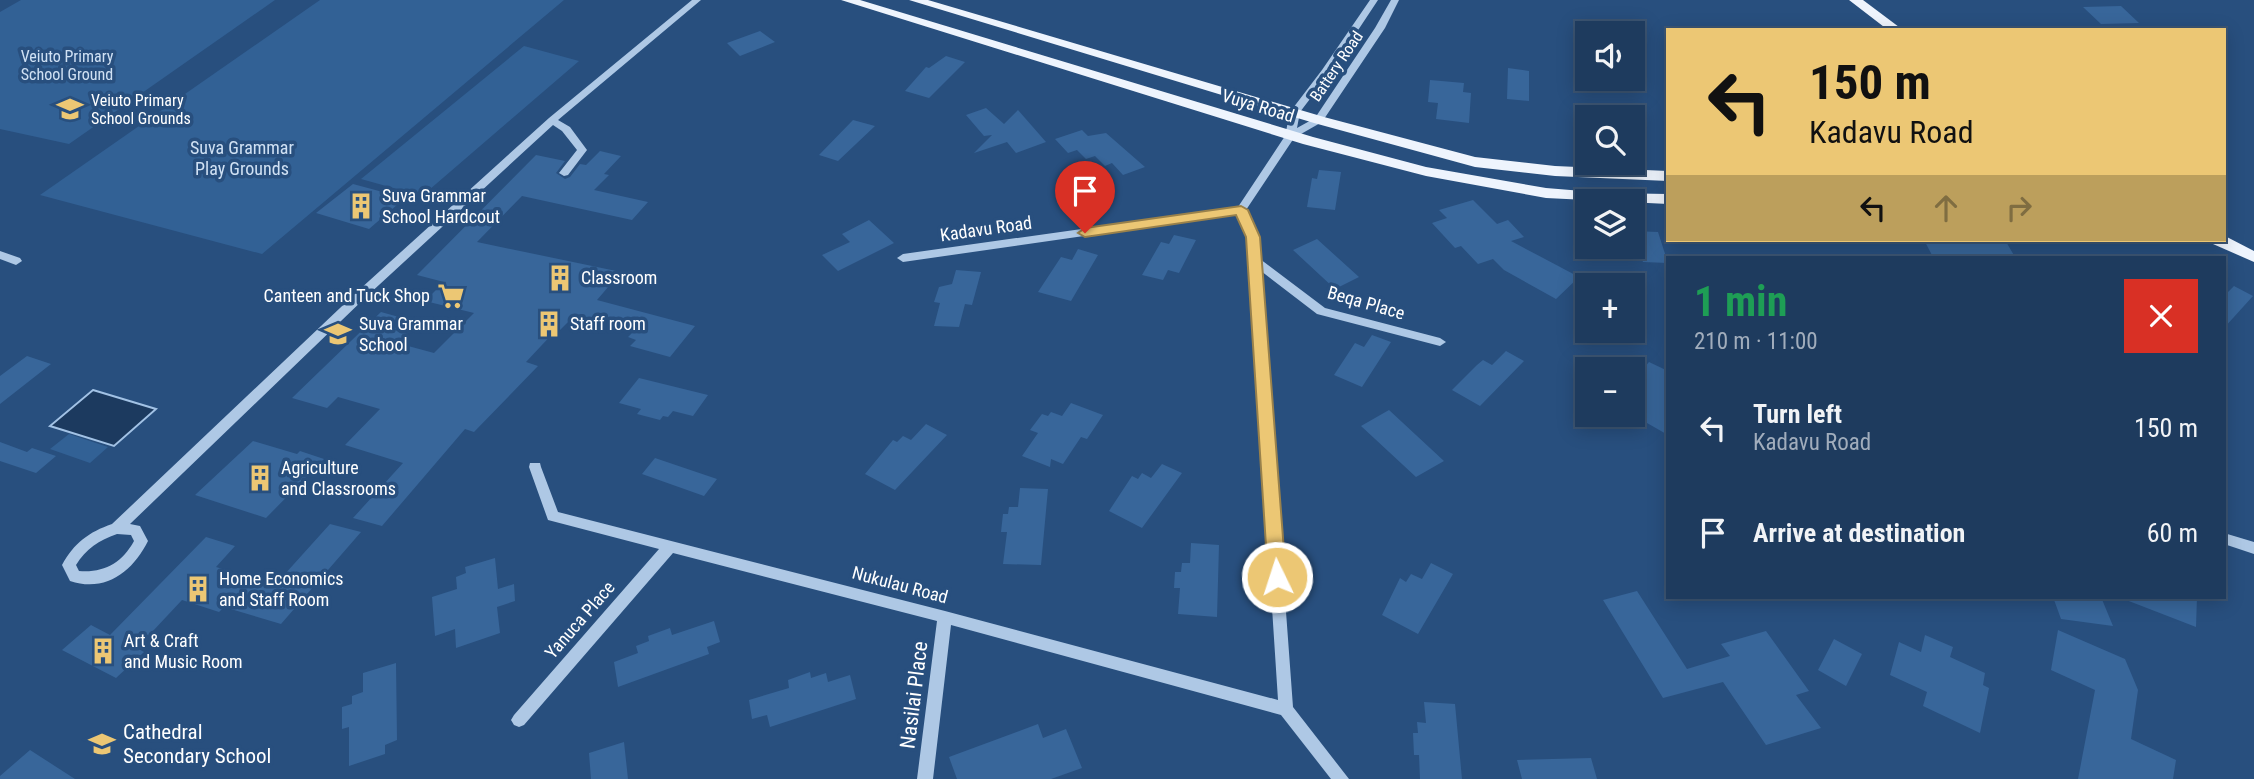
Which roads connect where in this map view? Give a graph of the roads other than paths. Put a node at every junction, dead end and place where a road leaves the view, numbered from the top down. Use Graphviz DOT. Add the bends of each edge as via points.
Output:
graph roads {
  1 [pos="697,0"];
  2 [pos="847,0"];
  3 [pos="915,0"];
  4 [pos="1855,0"];
  5 [pos="1371,1"];
  6 [pos="1394,2"];
  7 [pos="1894,28"];
  8 [pos="1295,113"];
  9 [pos="552,120"];
  10 [pos="1319,120"];
  11 [pos="1290,136"];
  12 [pos="564,173"];
  13 [pos="1666,176"];
  14 [pos="1666,199"];
  15 [pos="1241,210"];
  16 [pos="2223,242"];
  17 [pos="0,255"];
  18 [pos="2254,257"];
  19 [pos="903,258"];
  20 [pos="16,261"];
  21 [pos="1255,261"];
  22 [pos="1440,342"];
  23 [pos="535,467"];
  24 [pos="117,528"];
  25 [pos="2226,539"];
  26 [pos="671,545"];
  27 [pos="2254,548"];
  28 [pos="945,617"];
  29 [pos="1286,709"];
  30 [pos="519,720"];
  31 [pos="925,779"];
  32 [pos="1341,779"];
  1 -- 9 [label="street"];
  2 -- 11 [label="main road, Vuya Road"];
  3 -- 8 [label="main road, Vuya Road"];
  4 -- 7 [label="main road"];
  5 -- 6 [label="street"];
  5 -- 8 [label="street, Battery Road"];
  6 -- 10 [label="street, Battery Road"];
  8 -- 10 [label="main road, Vuya Road"];
  8 -- 11 [label="street"];
  9 -- 12 [label="street" via="566,129 582,150"];
  9 -- 24 [label="street" via="362,293"];
  10 -- 11 [label="street, Battery Road"];
  10 -- 13 [label="main road, Vuya Road" via="1475,162"];
  11 -- 14 [label="main road, Vuya Road" via="1467,181 1560,194"];
  11 -- 15 [label="street"];
  15 -- 19 [label="street, Kadavu Road"];
  15 -- 21 [label="street" via="1253,237"];
  16 -- 18 [label="main road"];
  17 -- 20 [label="street"];
  21 -- 22 [label="street, Beqa Place" via="1321,311"];
  21 -- 29 [label="street"];
  23 -- 26 [label="street, Nukulau Road" via="553,516"];
  24 -- 24 [label="street" via="96,534 77,549 69,565 75,577 93,579 115,572 134,557 141,541 135,530"];
  25 -- 27 [label="street"];
  26 -- 28 [label="street, Nukulau Road"];
  26 -- 30 [label="street, Yanuca Place"];
  28 -- 29 [label="street, Nukulau Road"];
  28 -- 31 [label="street, Nasilai Place"];
  29 -- 32 [label="street"];
}
